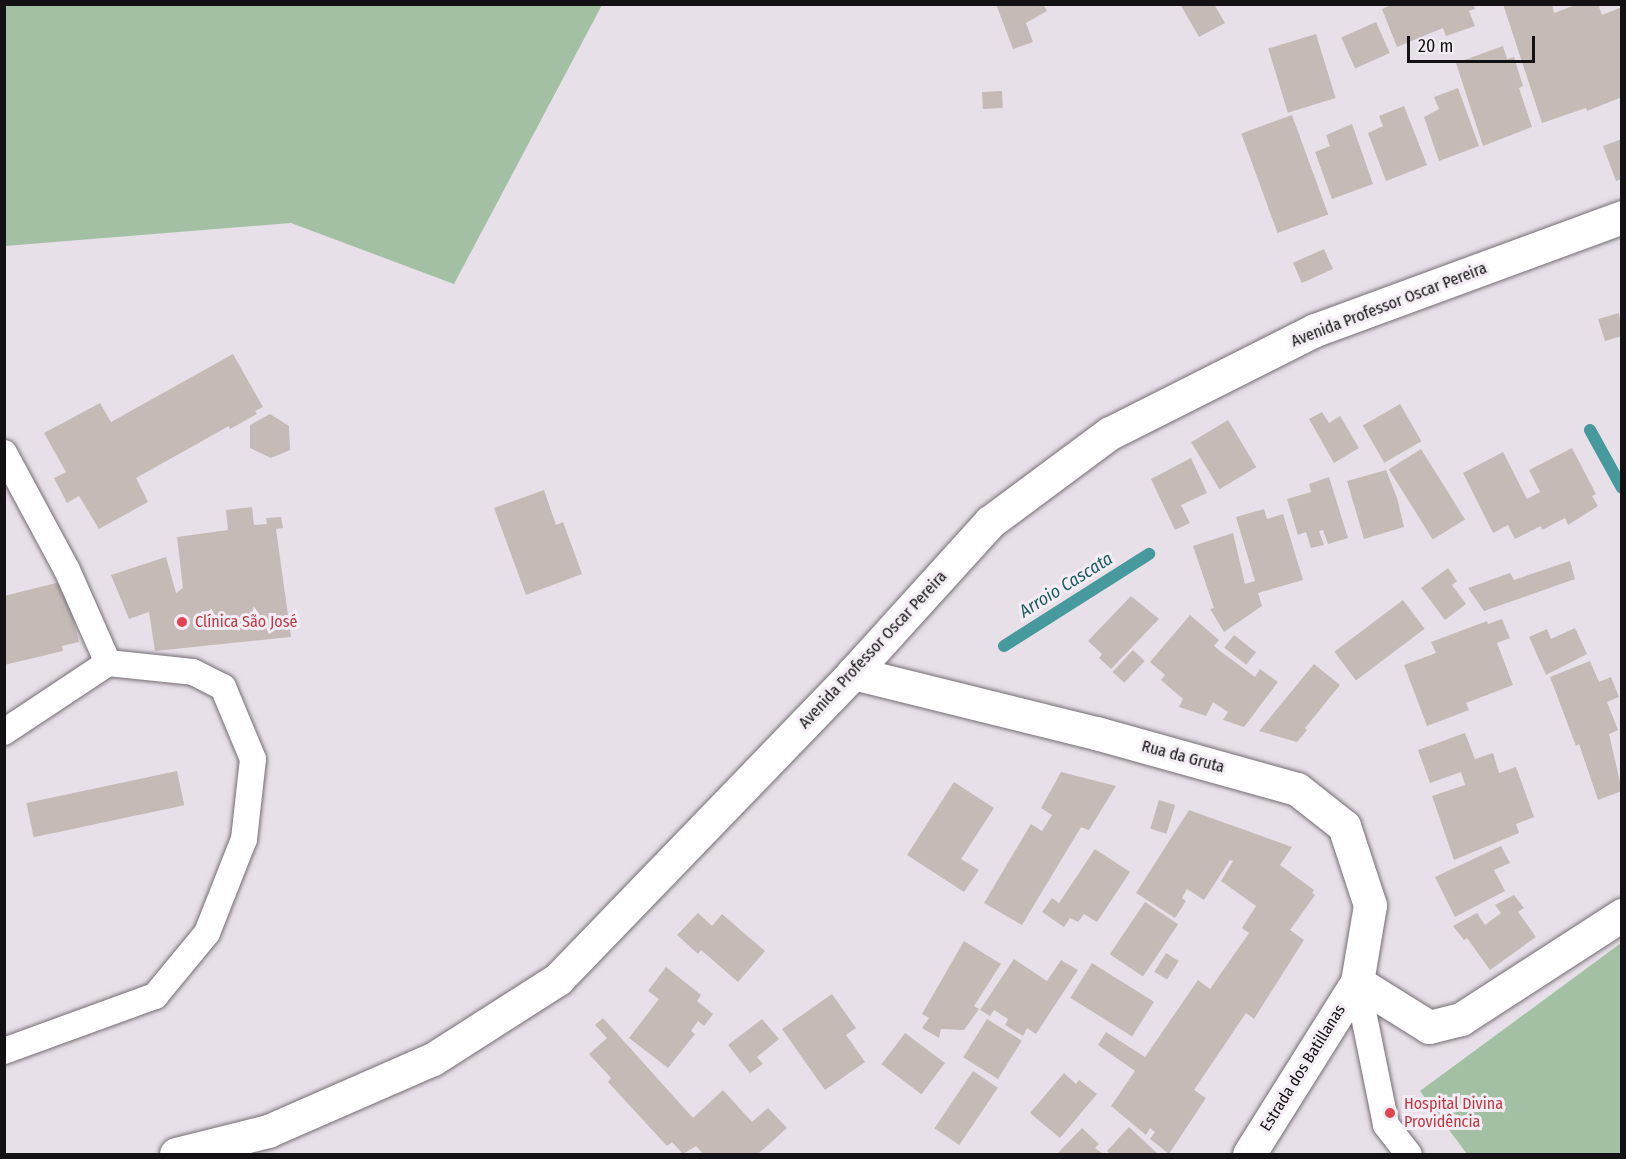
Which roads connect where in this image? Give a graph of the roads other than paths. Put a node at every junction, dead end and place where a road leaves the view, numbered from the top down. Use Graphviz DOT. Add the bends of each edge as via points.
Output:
graph roads {
  1 [pos="1622,217"];
  2 [pos="4,453"];
  3 [pos="108,663"];
  4 [pos="853,673"];
  5 [pos="4,732"];
  6 [pos="1622,915"];
  7 [pos="1357,982"];
  8 [pos="4,1051"];
  9 [pos="176,1155"];
  10 [pos="1250,1155"];
  11 [pos="1409,1155"];
  1 -- 4 [label="main road, Avenida Professor Oscar Pereira" via="1315,330 1110,433 990,522"];
  2 -- 3 [label="lane" via="67,570"];
  3 -- 5 [label="lane"];
  3 -- 8 [label="lane" via="193,672 223,687 253,759 244,838 207,933 155,996"];
  4 -- 7 [label="main road, Rua da Gruta" via="1096,733 1297,789 1344,826 1370,905"];
  4 -- 9 [label="main road, Avenida Professor Oscar Pereira" via="558,979 433,1059 268,1131"];
  6 -- 7 [label="main road" via="1461,1019 1429,1027"];
  7 -- 10 [label="main road, Estrada dos Batillanas"];
  7 -- 11 [label="lane" via="1386,1125"];
}
